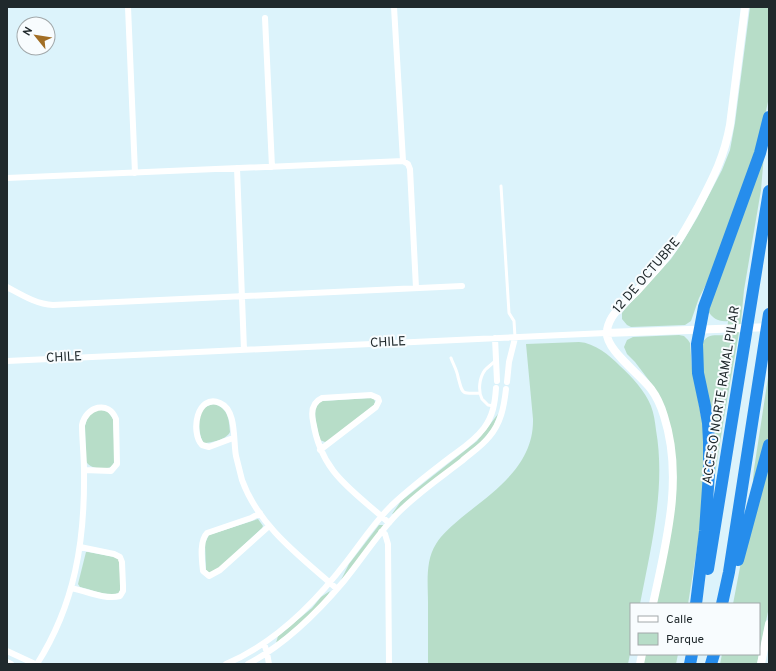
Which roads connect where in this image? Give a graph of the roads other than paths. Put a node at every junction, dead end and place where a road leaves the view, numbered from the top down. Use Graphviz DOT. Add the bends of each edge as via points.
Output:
graph roads {
  1 [pos="128,7"];
  2 [pos="394,7"];
  3 [pos="745,7"];
  4 [pos="264,18"];
  5 [pos="769,117"];
  6 [pos="403,161"];
  7 [pos="272,167"];
  8 [pos="237,168"];
  9 [pos="135,172"];
  10 [pos="7,178"];
  11 [pos="501,186"];
  12 [pos="769,191"];
  13 [pos="462,286"];
  14 [pos="7,287"];
  15 [pos="416,288"];
  16 [pos="242,296"];
  17 [pos="769,314"];
  18 [pos="769,327"];
  19 [pos="700,329"];
  20 [pos="606,333"];
  21 [pos="495,338"];
  22 [pos="515,338"];
  23 [pos="244,350"];
  24 [pos="450,358"];
  25 [pos="496,360"];
  26 [pos="7,361"];
  27 [pos="496,388"];
  28 [pos="506,389"];
  29 [pos="480,393"];
  30 [pos="494,406"];
  31 [pos="503,414"];
  32 [pos="233,438"];
  33 [pos="769,445"];
  34 [pos="320,450"];
  35 [pos="84,470"];
  36 [pos="260,513"];
  37 [pos="382,517"];
  38 [pos="389,523"];
  39 [pos="270,526"];
  40 [pos="382,532"];
  41 [pos="80,547"];
  42 [pos="330,582"];
  43 [pos="71,588"];
  44 [pos="337,589"];
  45 [pos="653,603"];
  46 [pos="696,603"];
  47 [pos="702,603"];
  48 [pos="722,603"];
  49 [pos="726,603"];
  50 [pos="769,624"];
  51 [pos="264,643"];
  52 [pos="7,651"];
  53 [pos="267,653"];
  54 [pos="7,662"];
  55 [pos="11,664"];
  56 [pos="36,664"];
  57 [pos="226,664"];
  58 [pos="248,664"];
  59 [pos="269,664"];
  60 [pos="389,664"];
  61 [pos="761,664"];
  1 -- 9 [label="street"];
  2 -- 6 [label="street"];
  3 -- 20 [label="street, 12 DE OCTUBRE" via="730,125 718,168 678,242 650,277 616,311"];
  4 -- 7 [label="street"];
  5 -- 19 [label="highway" via="760,153 704,307"];
  6 -- 7 [label="street"];
  6 -- 15 [label="street" via="410,169"];
  7 -- 8 [label="street"];
  8 -- 9 [label="street"];
  8 -- 16 [label="street"];
  9 -- 10 [label="street"];
  11 -- 22 [label="lane" via="509,313 514,321"];
  12 -- 47 [label="highway, ACCESO NORTE RAMAL PILAR"];
  13 -- 15 [label="street"];
  14 -- 16 [label="street" via="39,303 53,305"];
  15 -- 16 [label="street"];
  16 -- 23 [label="street"];
  17 -- 48 [label="highway"];
  18 -- 19 [label="street, CHILE"];
  19 -- 20 [label="street, CHILE"];
  19 -- 46 [label="highway" via="697,361 708,423 709,473"];
  20 -- 22 [label="street, CHILE"];
  20 -- 45 [label="street" via="613,349 656,396 671,448 673,484 670,514"];
  21 -- 22 [label="street, CHILE"];
  21 -- 23 [label="street, CHILE"];
  21 -- 25 [label="street"];
  22 -- 25 [label="street" via="511,348 507,379 497,378"];
  23 -- 26 [label="street, CHILE"];
  24 -- 29 [label="lane" via="461,389 466,394"];
  25 -- 29 [label="lane" via="482,375"];
  27 -- 30 [label="street"];
  28 -- 31 [label="street"];
  29 -- 30 [label="lane" via="484,402"];
  30 -- 31 [label="street"];
  30 -- 37 [label="street" via="487,424 478,435 402,496"];
  31 -- 38 [label="street" via="486,442 409,503"];
  32 -- 32 [label="street" via="209,447 202,445 197,436 196,419 204,405 212,402 225,406 231,415"];
  32 -- 36 [label="street" via="242,480"];
  33 -- 49 [label="highway"];
  34 -- 34 [label="street" via="376,407 378,398 370,394 326,397 316,401 312,418"];
  34 -- 37 [label="street" via="338,478"];
  35 -- 35 [label="street" via="83,420 87,412 94,408 107,409 116,419 117,464 111,471"];
  35 -- 41 [label="street"];
  36 -- 39 [label="street"];
  36 -- 39 [label="street" via="204,536 203,572 210,576 220,570"];
  37 -- 38 [label="street"];
  37 -- 42 [label="street"];
  38 -- 40 [label="street"];
  39 -- 42 [label="street" via="285,543"];
  40 -- 44 [label="street"];
  40 -- 60 [label="street" via="388,544"];
  41 -- 43 [label="street"];
  41 -- 43 [label="street" via="120,557 123,590 120,596 110,597"];
  42 -- 44 [label="street"];
  42 -- 51 [label="street" via="298,616"];
  43 -- 56 [label="street" via="62,618"];
  44 -- 53 [label="street" via="305,623"];
  50 -- 61 [label="street"];
  51 -- 53 [label="street"];
  51 -- 57 [label="street"];
  52 -- 56 [label="street"];
  53 -- 58 [label="street"];
  53 -- 59 [label="street"];
  54 -- 55 [label="street"];
}
